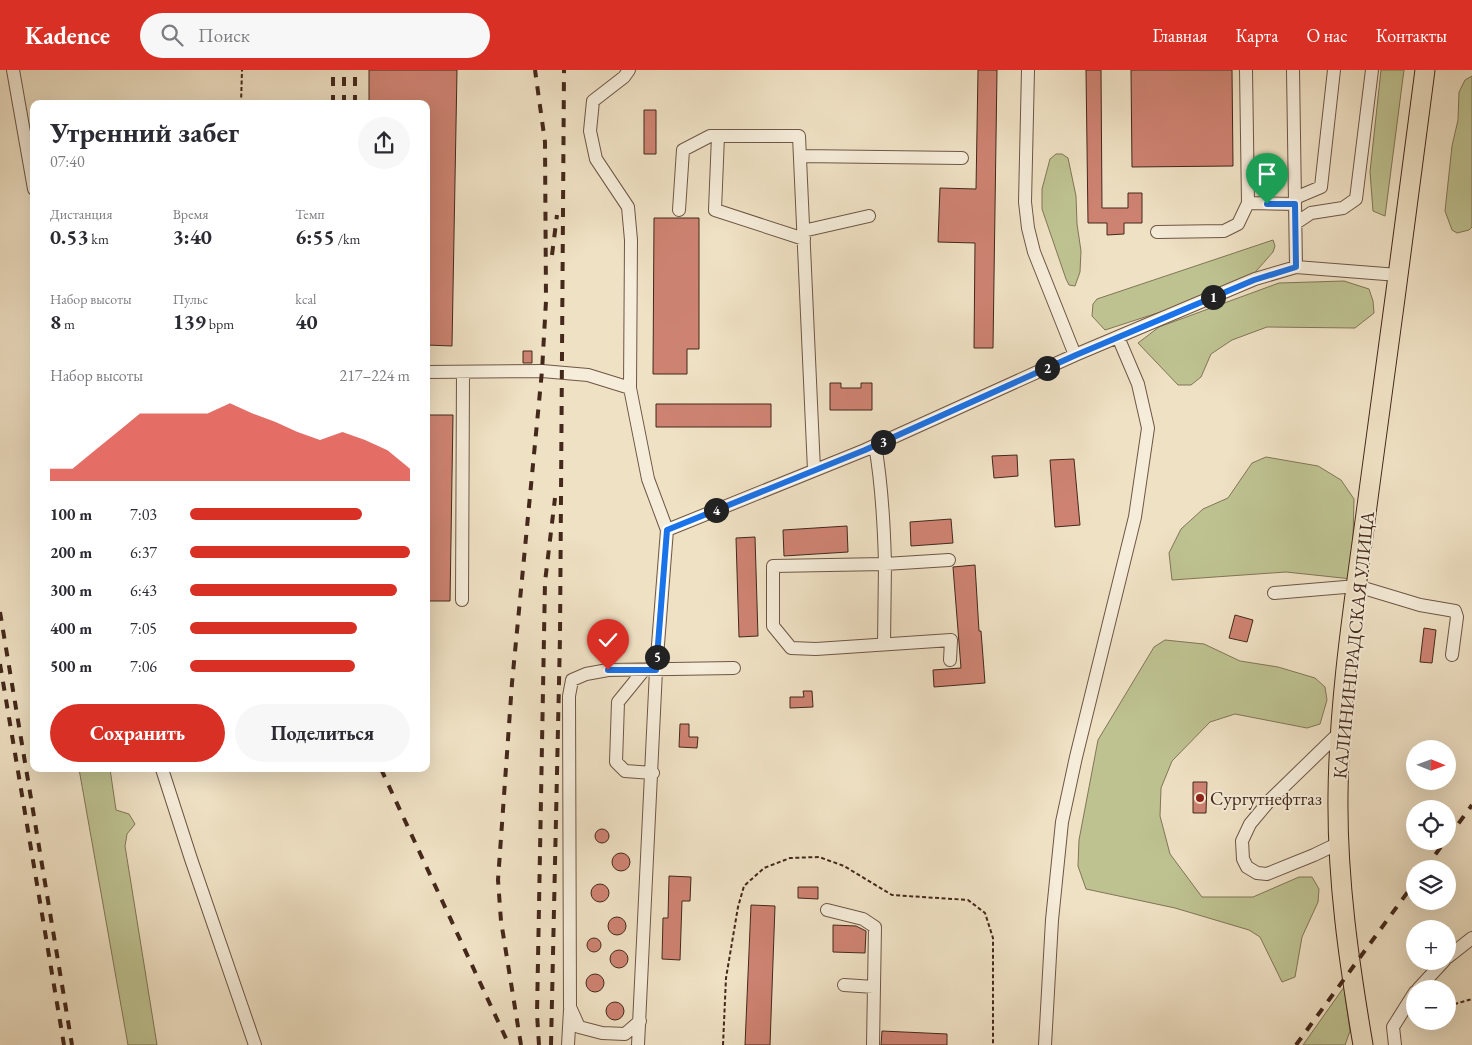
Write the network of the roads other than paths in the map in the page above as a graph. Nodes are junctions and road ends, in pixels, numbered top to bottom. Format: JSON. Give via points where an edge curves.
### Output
{"nodes":[{"id":1,"x":13,"y":70,"type":"edge"},
{"id":2,"x":629,"y":70,"type":"edge"},
{"id":3,"x":1028,"y":70,"type":"edge"},
{"id":4,"x":1246,"y":70,"type":"edge"},
{"id":5,"x":1293,"y":70,"type":"edge"},
{"id":6,"x":1334,"y":70,"type":"edge"},
{"id":7,"x":1372,"y":70,"type":"edge"},
{"id":8,"x":1425,"y":70,"type":"edge"},
{"id":9,"x":718,"y":136,"type":"junction"},
{"id":10,"x":800,"y":156,"type":"junction"},
{"id":11,"x":962,"y":158,"type":"dead end"},
{"id":12,"x":30,"y":166,"type":"edge"},
{"id":13,"x":1295,"y":201,"type":"junction"},
{"id":14,"x":1248,"y":204,"type":"junction"},
{"id":15,"x":679,"y":210,"type":"dead end"},
{"id":16,"x":869,"y":216,"type":"dead end"},
{"id":17,"x":1296,"y":223,"type":"junction"},
{"id":18,"x":1157,"y":232,"type":"dead end"},
{"id":19,"x":803,"y":235,"type":"junction"},
{"id":20,"x":1296,"y":267,"type":"junction"},
{"id":21,"x":1398,"y":275,"type":"junction"},
{"id":22,"x":1118,"y":337,"type":"junction"},
{"id":23,"x":1076,"y":355,"type":"junction"},
{"id":24,"x":430,"y":372,"type":"edge"},
{"id":25,"x":463,"y":372,"type":"junction"},
{"id":26,"x":630,"y":388,"type":"junction"},
{"id":27,"x":875,"y":445,"type":"junction"},
{"id":28,"x":814,"y":470,"type":"junction"},
{"id":29,"x":667,"y":530,"type":"junction"},
{"id":30,"x":949,"y":560,"type":"dead end"},
{"id":31,"x":886,"y":564,"type":"junction"},
{"id":32,"x":1357,"y":586,"type":"junction"},
{"id":33,"x":1274,"y":593,"type":"dead end"},
{"id":34,"x":462,"y":600,"type":"dead end"},
{"id":35,"x":884,"y":644,"type":"junction"},
{"id":36,"x":1452,"y":655,"type":"dead end"},
{"id":37,"x":950,"y":660,"type":"dead end"},
{"id":38,"x":734,"y":668,"type":"dead end"},
{"id":39,"x":650,"y":670,"type":"junction"},
{"id":40,"x":1340,"y":732,"type":"junction"},
{"id":41,"x":163,"y":772,"type":"edge"},
{"id":42,"x":653,"y":773,"type":"junction"},
{"id":43,"x":1339,"y":843,"type":"junction"},
{"id":44,"x":826,"y":910,"type":"dead end"},
{"id":45,"x":1472,"y":938,"type":"edge"},
{"id":46,"x":1456,"y":951,"type":"edge"},
{"id":47,"x":1436,"y":970,"type":"edge"},
{"id":48,"x":1426,"y":980,"type":"edge"},
{"id":49,"x":844,"y":985,"type":"dead end"},
{"id":50,"x":874,"y":987,"type":"junction"},
{"id":51,"x":570,"y":1007,"type":"junction"},
{"id":52,"x":1406,"y":1007,"type":"edge"},
{"id":53,"x":640,"y":1021,"type":"junction"},
{"id":54,"x":255,"y":1045,"type":"edge"},
{"id":55,"x":568,"y":1045,"type":"edge"},
{"id":56,"x":638,"y":1045,"type":"edge"},
{"id":57,"x":873,"y":1045,"type":"edge"},
{"id":58,"x":1045,"y":1045,"type":"edge"},
{"id":59,"x":1363,"y":1045,"type":"edge"},
{"id":60,"x":1395,"y":1045,"type":"edge"}],
"edges":[{"from":1,"to":12,"type":"street"},
{"from":2,"to":26,"type":"street","via":[[593,101],[590,131],[596,159],[628,207],[631,240]]},
{"from":3,"to":23,"type":"street","via":[[1025,202],[1028,228],[1034,252]]},
{"from":4,"to":14,"type":"street"},
{"from":5,"to":13,"type":"street"},
{"from":6,"to":13,"type":"street","via":[[1321,187]]},
{"from":7,"to":17,"type":"street","via":[[1356,199],[1343,208],[1311,213]]},
{"from":8,"to":21,"type":"highway","name":"КАЛИНИНГРАДСКАЯ УЛИЦА"},
{"from":9,"to":10,"type":"street","via":[[799,136]]},
{"from":9,"to":15,"type":"street","via":[[710,136],[683,150]]},
{"from":9,"to":19,"type":"street","via":[[715,210]]},
{"from":10,"to":11,"type":"street"},
{"from":10,"to":19,"type":"street"},
{"from":13,"to":14,"type":"street"},
{"from":13,"to":17,"type":"street"},
{"from":14,"to":18,"type":"street","via":[[1238,224],[1224,230]]},
{"from":16,"to":19,"type":"street"},
{"from":17,"to":20,"type":"street"},
{"from":19,"to":28,"type":"street"},
{"from":20,"to":21,"type":"street"},
{"from":20,"to":22,"type":"street","via":[[1254,280]]},
{"from":21,"to":32,"type":"highway","name":"КАЛИНИНГРАДСКАЯ УЛИЦА"},
{"from":22,"to":23,"type":"street"},
{"from":22,"to":58,"type":"street","via":[[1138,384],[1148,428],[1135,517],[1062,822],[1052,920]]},
{"from":23,"to":27,"type":"street"},
{"from":24,"to":25,"type":"street"},
{"from":25,"to":26,"type":"street","via":[[542,371],[588,376]]},
{"from":25,"to":34,"type":"street"},
{"from":26,"to":29,"type":"street","via":[[648,479]]},
{"from":27,"to":28,"type":"street"},
{"from":27,"to":31,"type":"street"},
{"from":28,"to":29,"type":"street"},
{"from":29,"to":39,"type":"street"},
{"from":30,"to":31,"type":"street"},
{"from":31,"to":35,"type":"street"},
{"from":31,"to":35,"type":"street","via":[[773,566],[773,626],[790,648]]},
{"from":32,"to":33,"type":"street"},
{"from":32,"to":36,"type":"street","via":[[1420,605],[1454,611],[1457,617]]},
{"from":32,"to":40,"type":"highway","name":"КАЛИНИНГРАДСКАЯ УЛИЦА"},
{"from":35,"to":37,"type":"street","via":[[951,640]]},
{"from":38,"to":39,"type":"street"},
{"from":39,"to":42,"type":"street"},
{"from":39,"to":42,"type":"street","via":[[618,702],[616,762],[625,771]]},
{"from":39,"to":51,"type":"street","via":[[608,670],[572,680],[569,696]]},
{"from":40,"to":43,"type":"highway","name":"КАЛИНИНГРАДСКАЯ УЛИЦА"},
{"from":40,"to":43,"type":"street","via":[[1250,824],[1242,841],[1243,859],[1247,867],[1267,874]]},
{"from":41,"to":54,"type":"street"},
{"from":42,"to":53,"type":"street"},
{"from":43,"to":59,"type":"highway","name":"КАЛИНИНГРАДСКАЯ УЛИЦА","via":[[1344,918]]},
{"from":44,"to":50,"type":"street","via":[[864,919],[875,927]]},
{"from":45,"to":46,"type":"street"},
{"from":47,"to":48,"type":"street"},
{"from":49,"to":50,"type":"street"},
{"from":50,"to":57,"type":"street"},
{"from":51,"to":53,"type":"street","via":[[579,1027],[602,1034],[625,1034]]},
{"from":51,"to":55,"type":"street"},
{"from":52,"to":60,"type":"street","via":[[1393,1028]]},
{"from":53,"to":56,"type":"street"}]}
